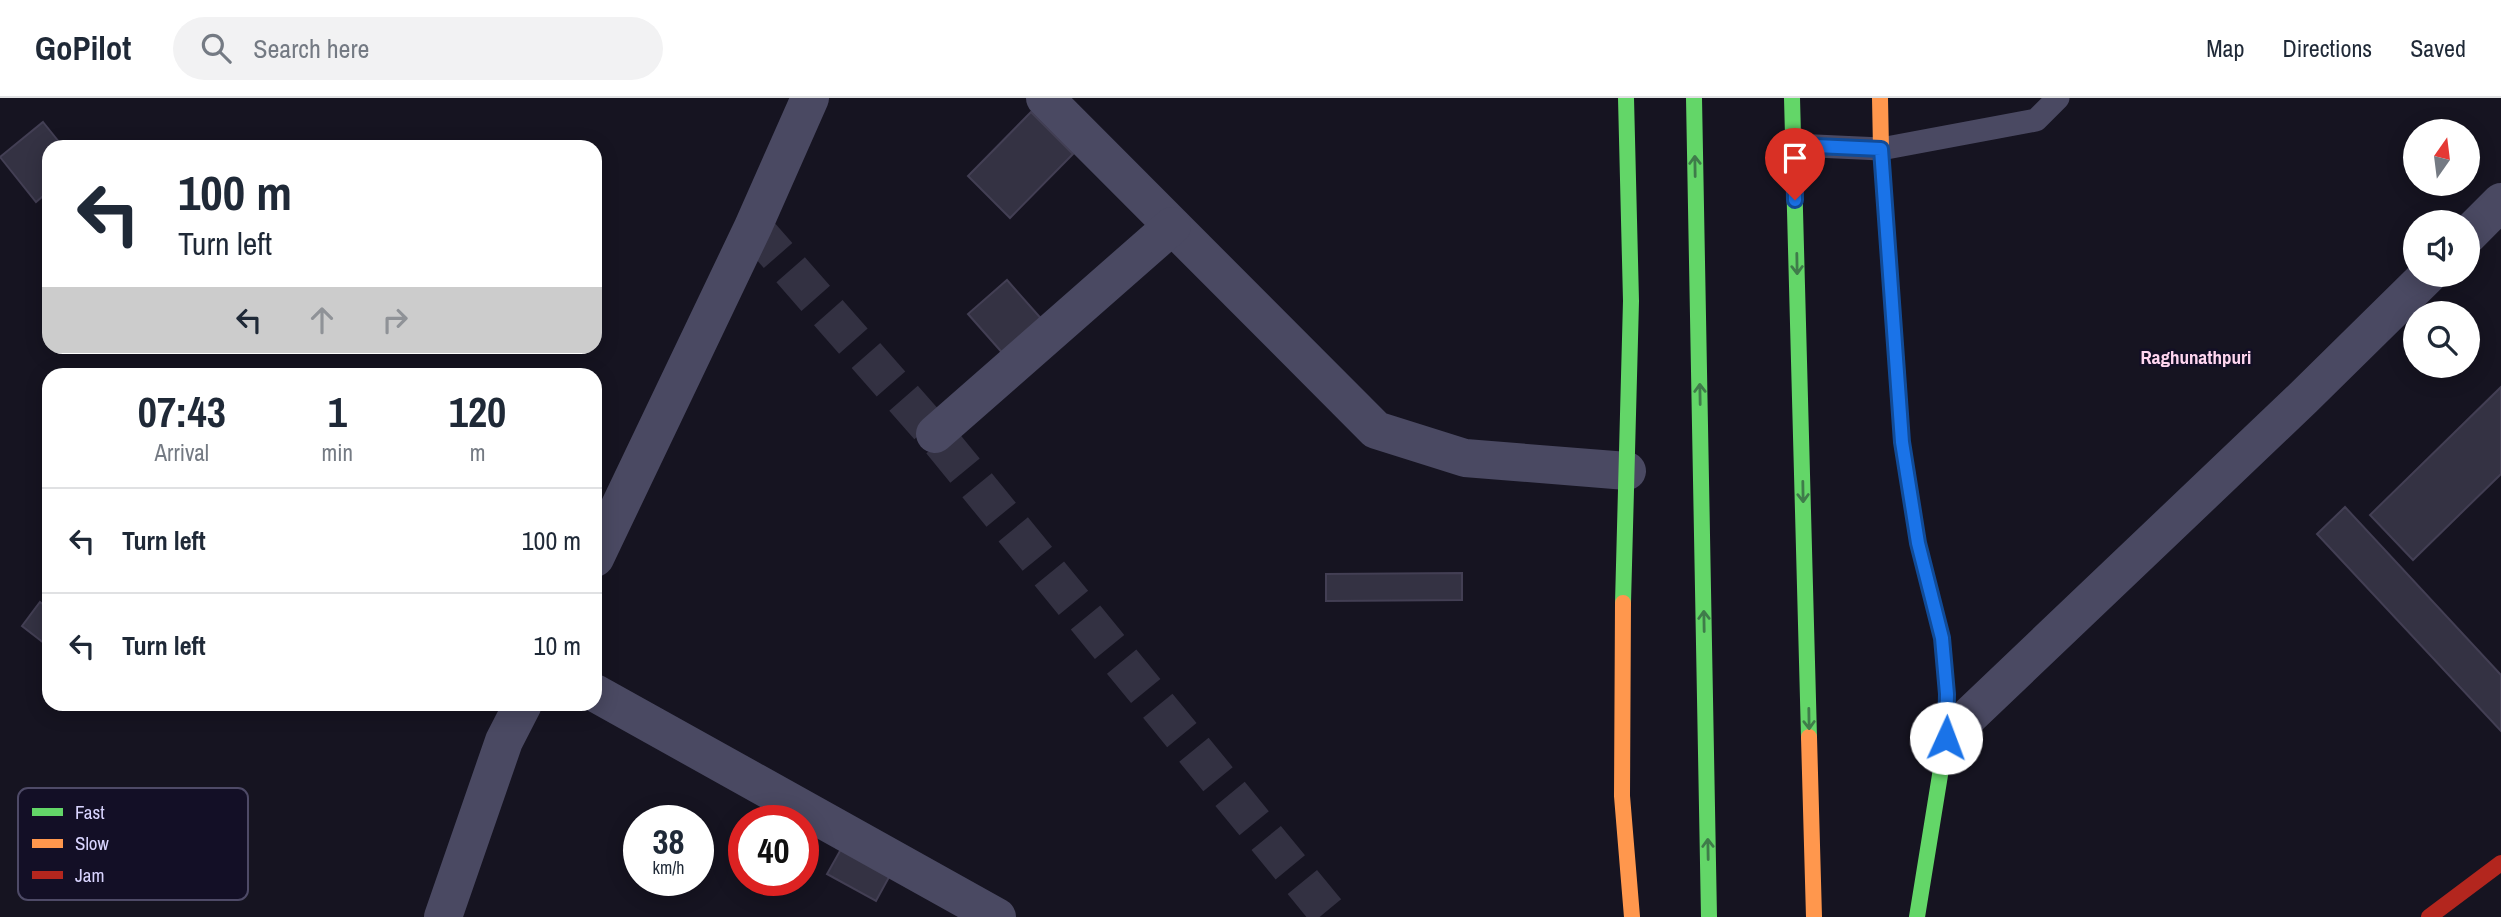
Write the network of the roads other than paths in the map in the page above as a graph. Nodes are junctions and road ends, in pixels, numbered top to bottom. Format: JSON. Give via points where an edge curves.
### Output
{"nodes":[{"id":1,"x":810,"y":98,"type":"edge"},
{"id":2,"x":1045,"y":98,"type":"edge"},
{"id":3,"x":1626,"y":98,"type":"edge"},
{"id":4,"x":1694,"y":98,"type":"edge"},
{"id":5,"x":1793,"y":98,"type":"edge"},
{"id":6,"x":1880,"y":98,"type":"edge"},
{"id":7,"x":2057,"y":98,"type":"edge"},
{"id":8,"x":1794,"y":145,"type":"junction"},
{"id":9,"x":1881,"y":149,"type":"junction"},
{"id":10,"x":2501,"y":202,"type":"edge"},
{"id":11,"x":2480,"y":223,"type":"edge"},
{"id":12,"x":1172,"y":226,"type":"junction"},
{"id":13,"x":2416,"y":287,"type":"edge"},
{"id":14,"x":935,"y":434,"type":"dead end"},
{"id":15,"x":1627,"y":471,"type":"junction"},
{"id":16,"x":602,"y":543,"type":"edge"},
{"id":17,"x":602,"y":697,"type":"edge"},
{"id":18,"x":519,"y":711,"type":"edge"},
{"id":19,"x":1946,"y":738,"type":"junction"},
{"id":20,"x":2501,"y":863,"type":"edge"},
{"id":21,"x":443,"y":917,"type":"edge"},
{"id":22,"x":997,"y":917,"type":"edge"},
{"id":23,"x":1632,"y":917,"type":"edge"},
{"id":24,"x":1709,"y":917,"type":"edge"},
{"id":25,"x":1814,"y":917,"type":"edge"},
{"id":26,"x":1917,"y":917,"type":"edge"},
{"id":27,"x":2429,"y":917,"type":"edge"}],
"edges":[{"from":1,"to":16,"type":"street"},
{"from":2,"to":12,"type":"street"},
{"from":3,"to":15,"type":"street","via":[[1631,301]]},
{"from":24,"to":4,"type":"street","one_way":true},
{"from":5,"to":8,"type":"street"},
{"from":6,"to":9,"type":"street"},
{"from":7,"to":9,"type":"lane","via":[[2036,120]]},
{"from":8,"to":9,"type":"lane"},
{"from":8,"to":25,"type":"street","one_way":true},
{"from":9,"to":19,"type":"street","via":[[1902,442],[1918,543],[1942,638]]},
{"from":10,"to":11,"type":"street"},
{"from":12,"to":14,"type":"street"},
{"from":12,"to":15,"type":"street","via":[[1376,430],[1465,458]]},
{"from":13,"to":19,"type":"street"},
{"from":15,"to":23,"type":"street","via":[[1622,796]]},
{"from":17,"to":22,"type":"street"},
{"from":18,"to":21,"type":"street","via":[[504,741]]},
{"from":19,"to":26,"type":"street"},
{"from":20,"to":27,"type":"street"}]}
